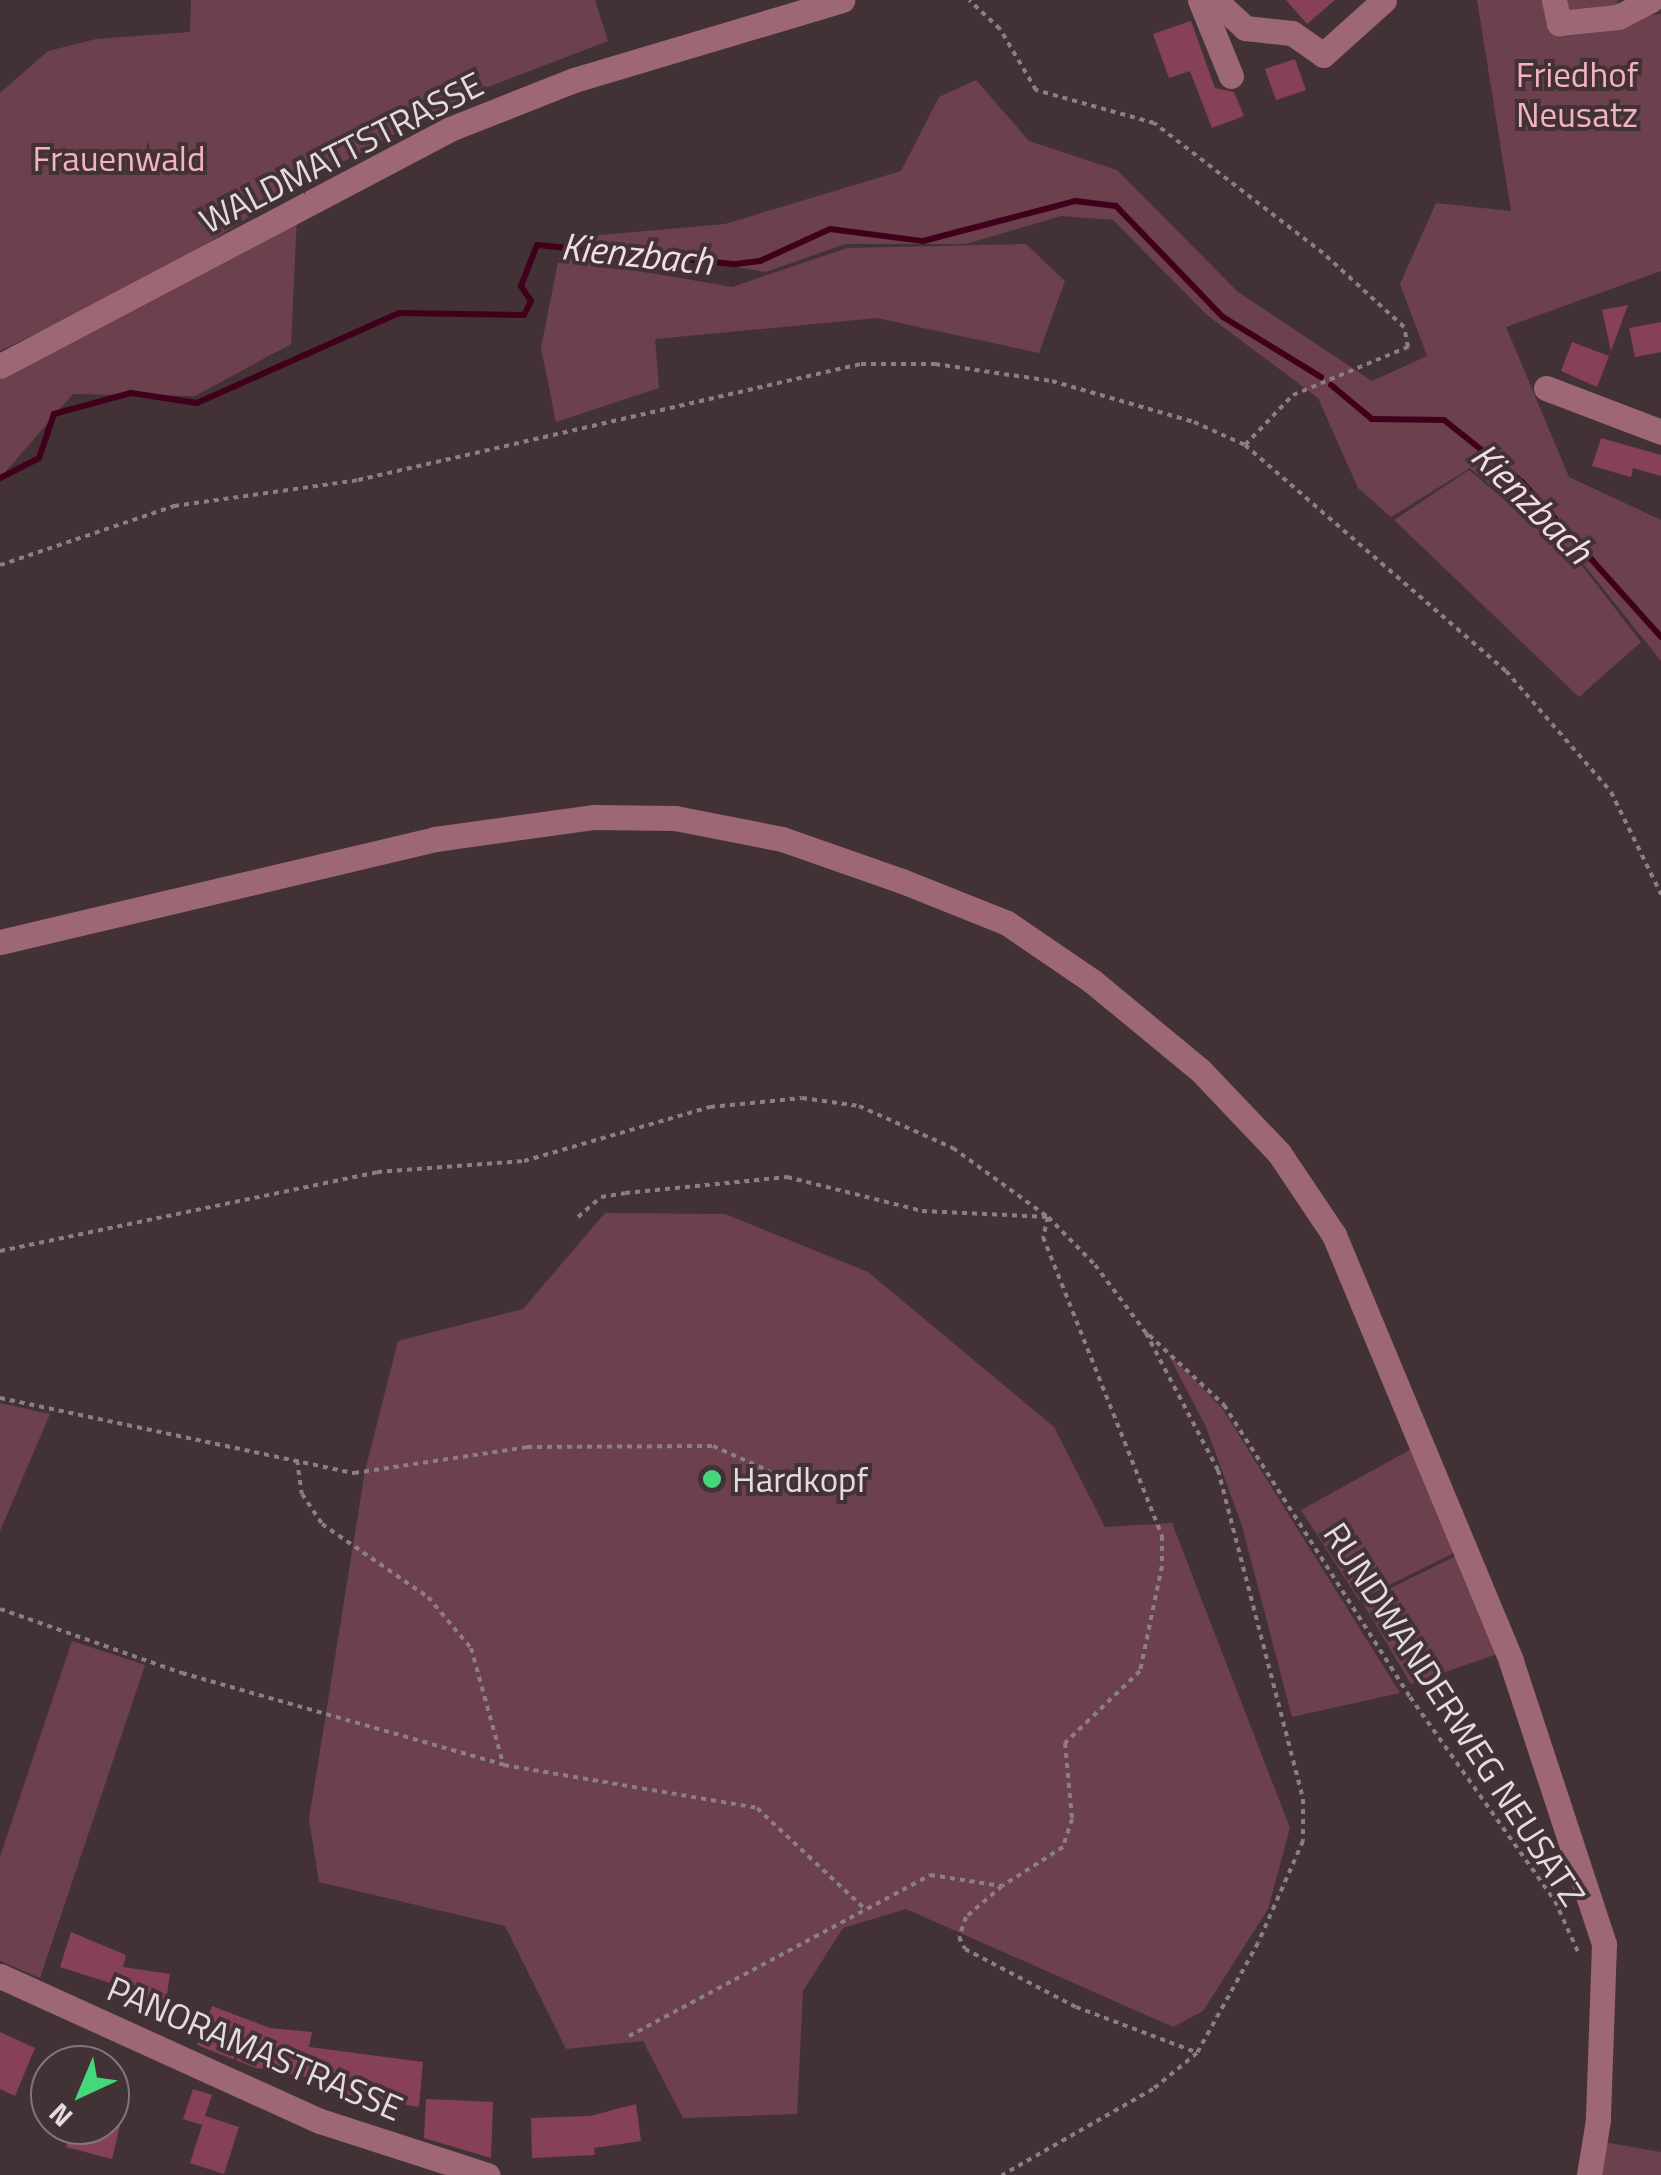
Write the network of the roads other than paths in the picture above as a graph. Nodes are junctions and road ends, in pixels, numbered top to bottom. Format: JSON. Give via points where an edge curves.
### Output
{"nodes":[{"id":1,"x":842,"y":0,"type":"edge"},
{"id":2,"x":1200,"y":0,"type":"edge"},
{"id":3,"x":1216,"y":0,"type":"edge"},
{"id":4,"x":1384,"y":0,"type":"edge"},
{"id":5,"x":1554,"y":0,"type":"edge"},
{"id":6,"x":1650,"y":0,"type":"edge"},
{"id":7,"x":1231,"y":76,"type":"dead end"},
{"id":8,"x":0,"y":366,"type":"edge"},
{"id":9,"x":1546,"y":388,"type":"dead end"},
{"id":10,"x":1661,"y":432,"type":"edge"},
{"id":11,"x":0,"y":942,"type":"edge"},
{"id":12,"x":0,"y":1976,"type":"edge"},
{"id":13,"x":486,"y":2175,"type":"edge"},
{"id":14,"x":1589,"y":2175,"type":"edge"}],
"edges":[{"from":1,"to":8,"type":"street","name":"WALDMATTSTRASSE","via":[[574,80],[450,128]]},
{"from":2,"to":7,"type":"street"},
{"from":3,"to":4,"type":"street","via":[[1245,28],[1292,32],[1317,60]]},
{"from":5,"to":6,"type":"street","via":[[1559,23],[1618,16]]},
{"from":9,"to":10,"type":"street"},
{"from":11,"to":14,"type":"street","via":[[435,838],[594,817],[675,818],[782,839],[902,882],[1008,924],[1092,981],[1278,1152],[1334,1235],[1467,1554],[1560,1796],[1604,1944],[1598,2120]]},
{"from":12,"to":13,"type":"street","name":"PANORAMASTRASSE","via":[[320,2121]]}]}
